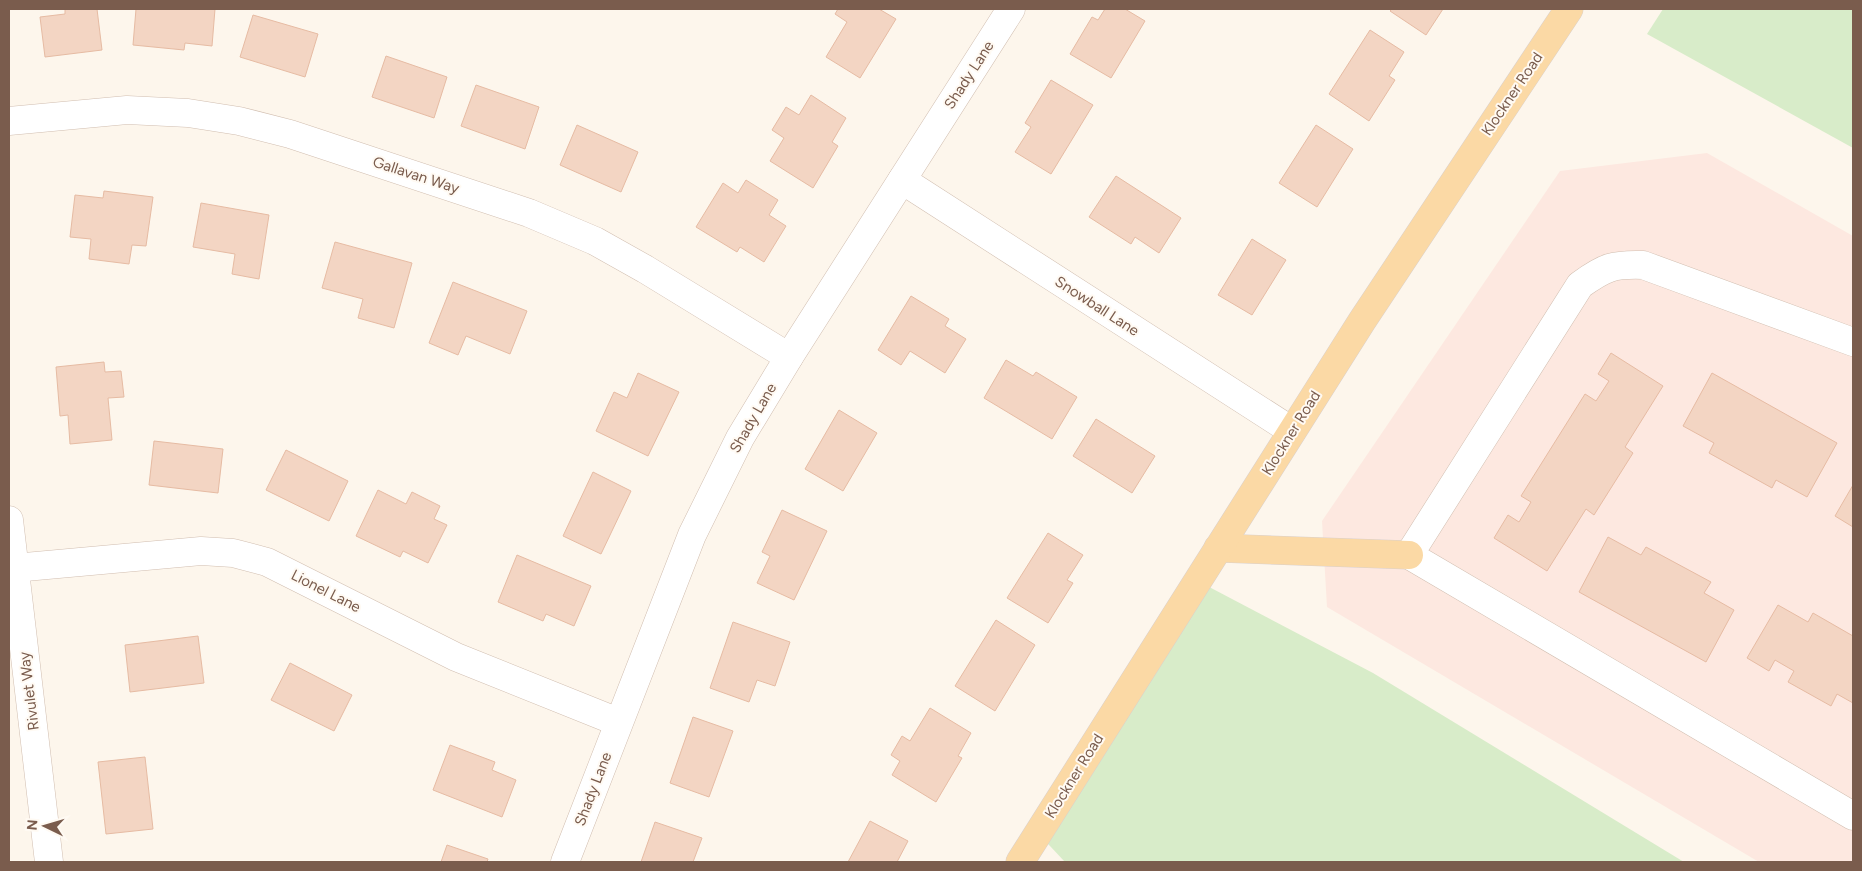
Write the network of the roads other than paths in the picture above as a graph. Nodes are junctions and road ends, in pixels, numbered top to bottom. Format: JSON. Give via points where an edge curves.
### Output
{"nodes":[{"id":1,"x":1011,"y":9,"type":"edge"},
{"id":2,"x":1569,"y":9,"type":"edge"},
{"id":3,"x":9,"y":121,"type":"edge"},
{"id":4,"x":902,"y":180,"type":"junction"},
{"id":5,"x":1853,"y":342,"type":"edge"},
{"id":6,"x":788,"y":357,"type":"junction"},
{"id":7,"x":1292,"y":431,"type":"junction"},
{"id":8,"x":9,"y":520,"type":"edge"},
{"id":9,"x":1218,"y":548,"type":"junction"},
{"id":10,"x":1409,"y":555,"type":"junction"},
{"id":11,"x":14,"y":568,"type":"junction"},
{"id":12,"x":618,"y":722,"type":"junction"},
{"id":13,"x":1853,"y":816,"type":"edge"},
{"id":14,"x":49,"y":862,"type":"edge"},
{"id":15,"x":565,"y":862,"type":"edge"},
{"id":16,"x":1020,"y":862,"type":"edge"}],
"edges":[{"from":1,"to":4,"type":"street","name":"Shady Lane"},
{"from":2,"to":7,"type":"main road","name":"Klockner Road"},
{"from":3,"to":6,"type":"street","name":"Gallavan Way","via":[[127,110],[188,113],[290,134],[530,213],[595,241]]},
{"from":4,"to":6,"type":"street","name":"Shady Lane"},
{"from":4,"to":7,"type":"street","name":"Snowball Lane"},
{"from":5,"to":10,"type":"street","via":[[1643,265],[1621,264],[1600,270],[1580,285]]},
{"from":6,"to":12,"type":"street","name":"Shady Lane","via":[[740,438],[692,535]]},
{"from":7,"to":9,"type":"main road","name":"Klockner Road"},
{"from":8,"to":11,"type":"street","name":"Rivulet Way"},
{"from":9,"to":10,"type":"main road"},
{"from":9,"to":16,"type":"main road","name":"Klockner Road"},
{"from":10,"to":13,"type":"street"},
{"from":11,"to":12,"type":"street","name":"Lionel Lane","via":[[201,551],[250,557],[268,562],[456,656]]},
{"from":11,"to":14,"type":"street","name":"Rivulet Way"},
{"from":12,"to":15,"type":"street","name":"Shady Lane"}]}
